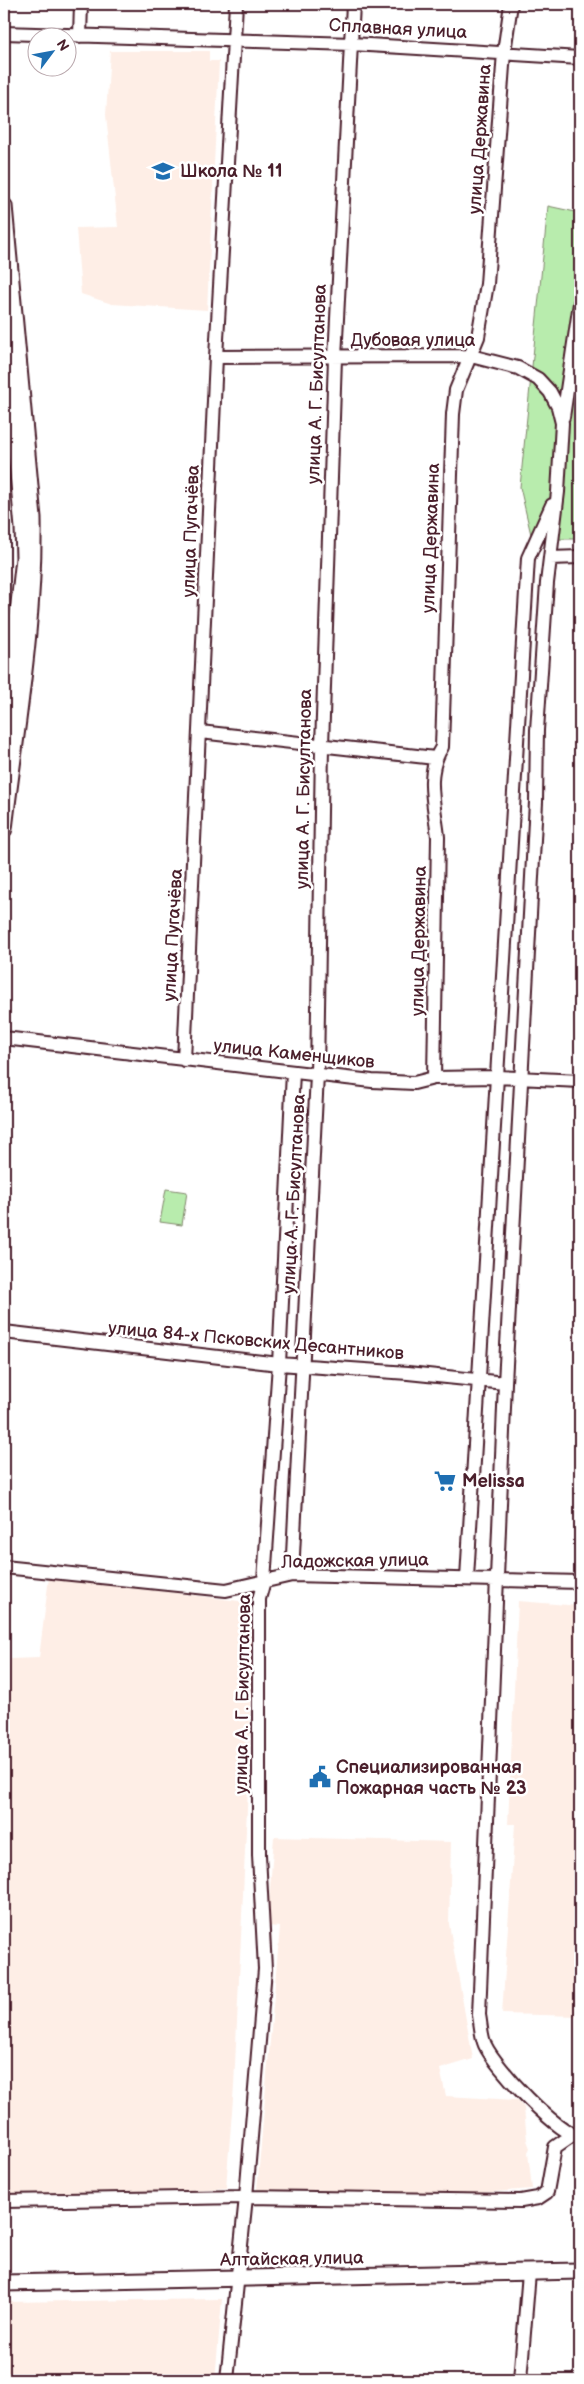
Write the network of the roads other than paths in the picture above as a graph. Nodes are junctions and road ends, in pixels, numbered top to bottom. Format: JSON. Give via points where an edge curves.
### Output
{"nodes":[{"id":1,"x":81,"y":4,"type":"edge"},
{"id":2,"x":236,"y":4,"type":"edge"},
{"id":3,"x":353,"y":4,"type":"edge"},
{"id":4,"x":511,"y":4,"type":"edge"},
{"id":5,"x":4,"y":34,"type":"edge"},
{"id":6,"x":80,"y":36,"type":"junction"},
{"id":7,"x":233,"y":39,"type":"junction"},
{"id":8,"x":352,"y":44,"type":"junction"},
{"id":9,"x":504,"y":52,"type":"junction"},
{"id":10,"x":580,"y":58,"type":"edge"},
{"id":11,"x":4,"y":206,"type":"edge"},
{"id":12,"x":580,"y":303,"type":"edge"},
{"id":13,"x":4,"y":321,"type":"edge"},
{"id":14,"x":5,"y":340,"type":"edge"},
{"id":15,"x":216,"y":356,"type":"junction"},
{"id":16,"x":471,"y":356,"type":"junction"},
{"id":17,"x":335,"y":358,"type":"junction"},
{"id":18,"x":562,"y":423,"type":"junction"},
{"id":19,"x":558,"y":492,"type":"junction"},
{"id":20,"x":580,"y":557,"type":"edge"},
{"id":21,"x":550,"y":558,"type":"junction"},
{"id":22,"x":200,"y":732,"type":"junction"},
{"id":23,"x":4,"y":739,"type":"edge"},
{"id":24,"x":322,"y":746,"type":"junction"},
{"id":25,"x":435,"y":758,"type":"junction"},
{"id":26,"x":4,"y":829,"type":"edge"},
{"id":27,"x":4,"y":1038,"type":"edge"},
{"id":28,"x":184,"y":1060,"type":"junction"},
{"id":29,"x":293,"y":1072,"type":"junction"},
{"id":30,"x":317,"y":1075,"type":"junction"},
{"id":31,"x":498,"y":1077,"type":"junction"},
{"id":32,"x":434,"y":1078,"type":"junction"},
{"id":33,"x":522,"y":1078,"type":"junction"},
{"id":34,"x":580,"y":1080,"type":"edge"},
{"id":35,"x":4,"y":1332,"type":"edge"},
{"id":36,"x":279,"y":1364,"type":"junction"},
{"id":37,"x":304,"y":1366,"type":"junction"},
{"id":38,"x":480,"y":1381,"type":"junction"},
{"id":39,"x":505,"y":1383,"type":"junction"},
{"id":40,"x":4,"y":1567,"type":"edge"},
{"id":41,"x":292,"y":1575,"type":"junction"},
{"id":42,"x":467,"y":1578,"type":"junction"},
{"id":43,"x":498,"y":1579,"type":"junction"},
{"id":44,"x":264,"y":1581,"type":"junction"},
{"id":45,"x":580,"y":1582,"type":"edge"},
{"id":46,"x":576,"y":2136,"type":"edge"},
{"id":47,"x":246,"y":2197,"type":"junction"},
{"id":48,"x":4,"y":2201,"type":"edge"},
{"id":49,"x":580,"y":2272,"type":"edge"},
{"id":50,"x":529,"y":2273,"type":"junction"},
{"id":51,"x":237,"y":2280,"type":"junction"},
{"id":52,"x":4,"y":2282,"type":"edge"},
{"id":53,"x":227,"y":2380,"type":"edge"},
{"id":54,"x":520,"y":2380,"type":"edge"}],
"edges":[{"from":1,"to":6,"type":"street"},
{"from":2,"to":7,"type":"street","name":"улица Пугачёва"},
{"from":3,"to":8,"type":"street","name":"улица А. Г. Бисултанова"},
{"from":4,"to":9,"type":"street","name":"улица Державина"},
{"from":5,"to":6,"type":"street","name":"Сплавная улица"},
{"from":6,"to":7,"type":"street","name":"Сплавная улица"},
{"from":7,"to":8,"type":"street","name":"Сплавная улица"},
{"from":7,"to":15,"type":"street","name":"улица Пугачёва"},
{"from":8,"to":9,"type":"street","name":"Сплавная улица"},
{"from":8,"to":17,"type":"street","name":"улица А. Г. Бисултанова"},
{"from":9,"to":10,"type":"street","name":"Сплавная улица"},
{"from":9,"to":16,"type":"street","name":"улица Державина","via":[[487,284],[478,337]]},
{"from":11,"to":26,"type":"main road","via":[[34,546]]},
{"from":12,"to":18,"type":"street"},
{"from":13,"to":14,"type":"main road"},
{"from":14,"to":23,"type":"main road","via":[[24,558]]},
{"from":15,"to":17,"type":"street","name":"Дубовая улица"},
{"from":15,"to":22,"type":"street","name":"улица Пугачёва"},
{"from":16,"to":17,"type":"street","name":"Дубовая улица"},
{"from":16,"to":18,"type":"street","name":"Дубовая улица","via":[[518,368],[538,379],[550,392]]},
{"from":16,"to":25,"type":"street","name":"улица Державина","via":[[456,390],[453,414],[442,747]]},
{"from":17,"to":24,"type":"street","name":"улица А. Г. Бисултанова"},
{"from":18,"to":19,"type":"street"},
{"from":19,"to":21,"type":"street"},
{"from":19,"to":31,"type":"street","via":[[528,558]]},
{"from":20,"to":21,"type":"street"},
{"from":21,"to":33,"type":"street","via":[[537,730]]},
{"from":22,"to":24,"type":"street"},
{"from":22,"to":28,"type":"street","name":"улица Пугачёва"},
{"from":24,"to":25,"type":"street"},
{"from":24,"to":30,"type":"street","name":"улица А. Г. Бисултанова"},
{"from":25,"to":32,"type":"street","name":"улица Державина","via":[[432,787],[438,837]]},
{"from":27,"to":28,"type":"street","name":"улица Каменщиков"},
{"from":28,"to":29,"type":"street","name":"улица Каменщиков"},
{"from":29,"to":30,"type":"street","name":"улица Каменщиков"},
{"from":29,"to":36,"type":"street","name":"улица А. Г. Бисултанова"},
{"from":30,"to":32,"type":"street","name":"улица Каменщиков","via":[[414,1083]]},
{"from":30,"to":37,"type":"street","name":"улица А. Г. Бисултанова"},
{"from":31,"to":32,"type":"street","name":"улица Каменщиков"},
{"from":31,"to":33,"type":"street","name":"улица Каменщиков"},
{"from":31,"to":38,"type":"street"},
{"from":33,"to":34,"type":"street","name":"улица Каменщиков"},
{"from":33,"to":39,"type":"street"},
{"from":35,"to":36,"type":"street","name":"улица 84-х Псковских Десантников"},
{"from":36,"to":37,"type":"street","name":"улица 84-х Псковских Десантников"},
{"from":36,"to":44,"type":"street","name":"улица А. Г. Бисултанова"},
{"from":37,"to":38,"type":"street","name":"улица 84-х Псковских Десантников"},
{"from":37,"to":41,"type":"street","name":"улица А. Г. Бисултанова"},
{"from":38,"to":39,"type":"street","name":"улица 84-х Псковских Десантников"},
{"from":38,"to":42,"type":"street"},
{"from":39,"to":43,"type":"street"},
{"from":40,"to":44,"type":"street","name":"Ладожская улица","via":[[226,1590]]},
{"from":41,"to":42,"type":"street","name":"Ладожская улица"},
{"from":41,"to":44,"type":"street","name":"Ладожская улица"},
{"from":42,"to":43,"type":"street","name":"Ладожская улица"},
{"from":43,"to":45,"type":"street","name":"Ладожская улица"},
{"from":43,"to":46,"type":"street","via":[[479,2015],[485,2044],[501,2069],[559,2128]]},
{"from":44,"to":47,"type":"street","name":"улица А. Г. Бисултанова","via":[[259,1599],[259,1855],[264,1969]]},
{"from":46,"to":47,"type":"street","via":[[555,2147],[549,2187],[538,2198],[486,2201]]},
{"from":47,"to":48,"type":"street"},
{"from":47,"to":51,"type":"street","name":"улица А. Г. Бисултанова"},
{"from":49,"to":50,"type":"main road","name":"Алтайская улица"},
{"from":50,"to":51,"type":"main road","name":"Алтайская улица"},
{"from":50,"to":54,"type":"street"},
{"from":51,"to":52,"type":"main road","name":"Алтайская улица"},
{"from":51,"to":53,"type":"street","name":"улица А. Г. Бисултанова"}]}
